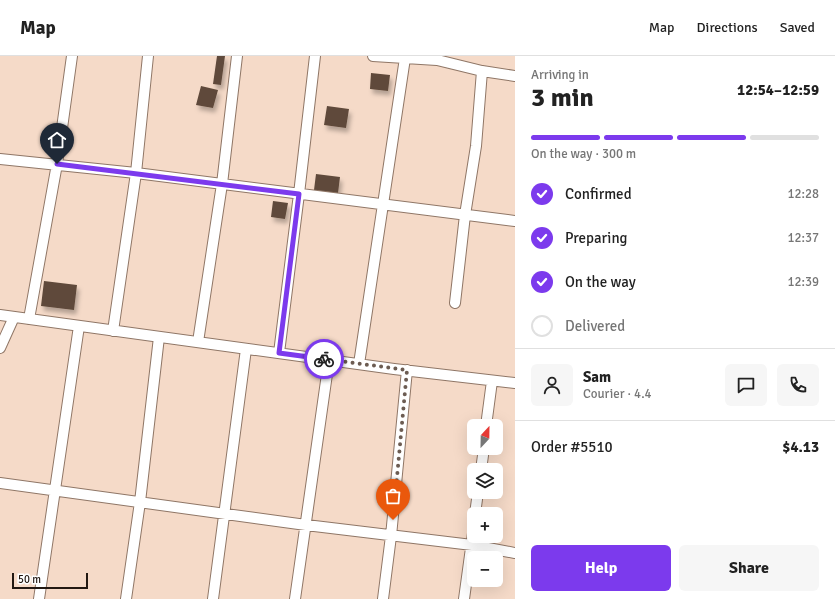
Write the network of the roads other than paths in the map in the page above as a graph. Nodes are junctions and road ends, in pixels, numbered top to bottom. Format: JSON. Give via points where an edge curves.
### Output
{"nodes":[{"id":1,"x":72,"y":56,"type":"edge"},
{"id":2,"x":148,"y":56,"type":"edge"},
{"id":3,"x":237,"y":56,"type":"edge"},
{"id":4,"x":315,"y":56,"type":"edge"},
{"id":5,"x":372,"y":56,"type":"edge"},
{"id":6,"x":405,"y":58,"type":"junction"},
{"id":7,"x":437,"y":58,"type":"edge"},
{"id":8,"x":482,"y":71,"type":"junction"},
{"id":9,"x":515,"y":76,"type":"edge"},
{"id":10,"x":0,"y":158,"type":"edge"},
{"id":11,"x":57,"y":164,"type":"junction"},
{"id":12,"x":136,"y":173,"type":"junction"},
{"id":13,"x":222,"y":184,"type":"junction"},
{"id":14,"x":299,"y":194,"type":"junction"},
{"id":15,"x":383,"y":204,"type":"junction"},
{"id":16,"x":465,"y":215,"type":"junction"},
{"id":17,"x":515,"y":221,"type":"edge"},
{"id":18,"x":455,"y":303,"type":"dead end"},
{"id":19,"x":0,"y":315,"type":"edge"},
{"id":20,"x":14,"y":317,"type":"junction"},
{"id":21,"x":29,"y":319,"type":"junction"},
{"id":22,"x":79,"y":326,"type":"junction"},
{"id":23,"x":113,"y":331,"type":"junction"},
{"id":24,"x":159,"y":337,"type":"junction"},
{"id":25,"x":198,"y":342,"type":"junction"},
{"id":26,"x":0,"y":348,"type":"edge"},
{"id":27,"x":246,"y":349,"type":"junction"},
{"id":28,"x":279,"y":353,"type":"junction"},
{"id":29,"x":329,"y":360,"type":"junction"},
{"id":30,"x":360,"y":364,"type":"junction"},
{"id":31,"x":407,"y":370,"type":"junction"},
{"id":32,"x":492,"y":381,"type":"junction"},
{"id":33,"x":515,"y":383,"type":"edge"},
{"id":34,"x":487,"y":419,"type":"edge"},
{"id":35,"x":0,"y":483,"type":"edge"},
{"id":36,"x":55,"y":491,"type":"junction"},
{"id":37,"x":140,"y":502,"type":"junction"},
{"id":38,"x":224,"y":514,"type":"junction"},
{"id":39,"x":306,"y":525,"type":"junction"},
{"id":40,"x":391,"y":536,"type":"junction"},
{"id":41,"x":472,"y":545,"type":"junction"},
{"id":42,"x":515,"y":553,"type":"edge"},
{"id":43,"x":39,"y":599,"type":"edge"},
{"id":44,"x":126,"y":599,"type":"edge"},
{"id":45,"x":213,"y":599,"type":"edge"},
{"id":46,"x":295,"y":599,"type":"edge"},
{"id":47,"x":383,"y":599,"type":"edge"},
{"id":48,"x":464,"y":599,"type":"edge"}],
"edges":[{"from":1,"to":11,"type":"street"},
{"from":2,"to":12,"type":"street"},
{"from":3,"to":13,"type":"street"},
{"from":4,"to":14,"type":"street"},
{"from":5,"to":6,"type":"street"},
{"from":6,"to":7,"type":"street"},
{"from":6,"to":15,"type":"street"},
{"from":7,"to":8,"type":"street"},
{"from":8,"to":9,"type":"street"},
{"from":8,"to":16,"type":"street","via":[[476,146]]},
{"from":10,"to":11,"type":"street"},
{"from":11,"to":12,"type":"street"},
{"from":11,"to":21,"type":"street"},
{"from":12,"to":13,"type":"street"},
{"from":12,"to":23,"type":"street"},
{"from":13,"to":14,"type":"street"},
{"from":13,"to":25,"type":"street"},
{"from":14,"to":15,"type":"street"},
{"from":14,"to":28,"type":"street"},
{"from":15,"to":16,"type":"street"},
{"from":15,"to":30,"type":"street"},
{"from":16,"to":17,"type":"street"},
{"from":16,"to":18,"type":"street"},
{"from":19,"to":20,"type":"street"},
{"from":20,"to":21,"type":"street"},
{"from":20,"to":26,"type":"street"},
{"from":21,"to":22,"type":"street"},
{"from":22,"to":23,"type":"street"},
{"from":22,"to":36,"type":"street"},
{"from":23,"to":24,"type":"street"},
{"from":24,"to":25,"type":"street"},
{"from":24,"to":37,"type":"street"},
{"from":25,"to":27,"type":"street"},
{"from":27,"to":28,"type":"street"},
{"from":27,"to":38,"type":"street"},
{"from":28,"to":29,"type":"street"},
{"from":29,"to":30,"type":"street"},
{"from":29,"to":39,"type":"street"},
{"from":30,"to":31,"type":"street"},
{"from":31,"to":32,"type":"street"},
{"from":31,"to":40,"type":"street"},
{"from":32,"to":33,"type":"street"},
{"from":32,"to":34,"type":"street"},
{"from":35,"to":36,"type":"street"},
{"from":36,"to":37,"type":"street"},
{"from":36,"to":43,"type":"street"},
{"from":37,"to":38,"type":"street"},
{"from":37,"to":44,"type":"street"},
{"from":38,"to":39,"type":"street"},
{"from":38,"to":45,"type":"street"},
{"from":39,"to":40,"type":"street"},
{"from":39,"to":46,"type":"street"},
{"from":40,"to":41,"type":"street"},
{"from":40,"to":47,"type":"street"},
{"from":41,"to":42,"type":"street"},
{"from":41,"to":48,"type":"street"}]}
